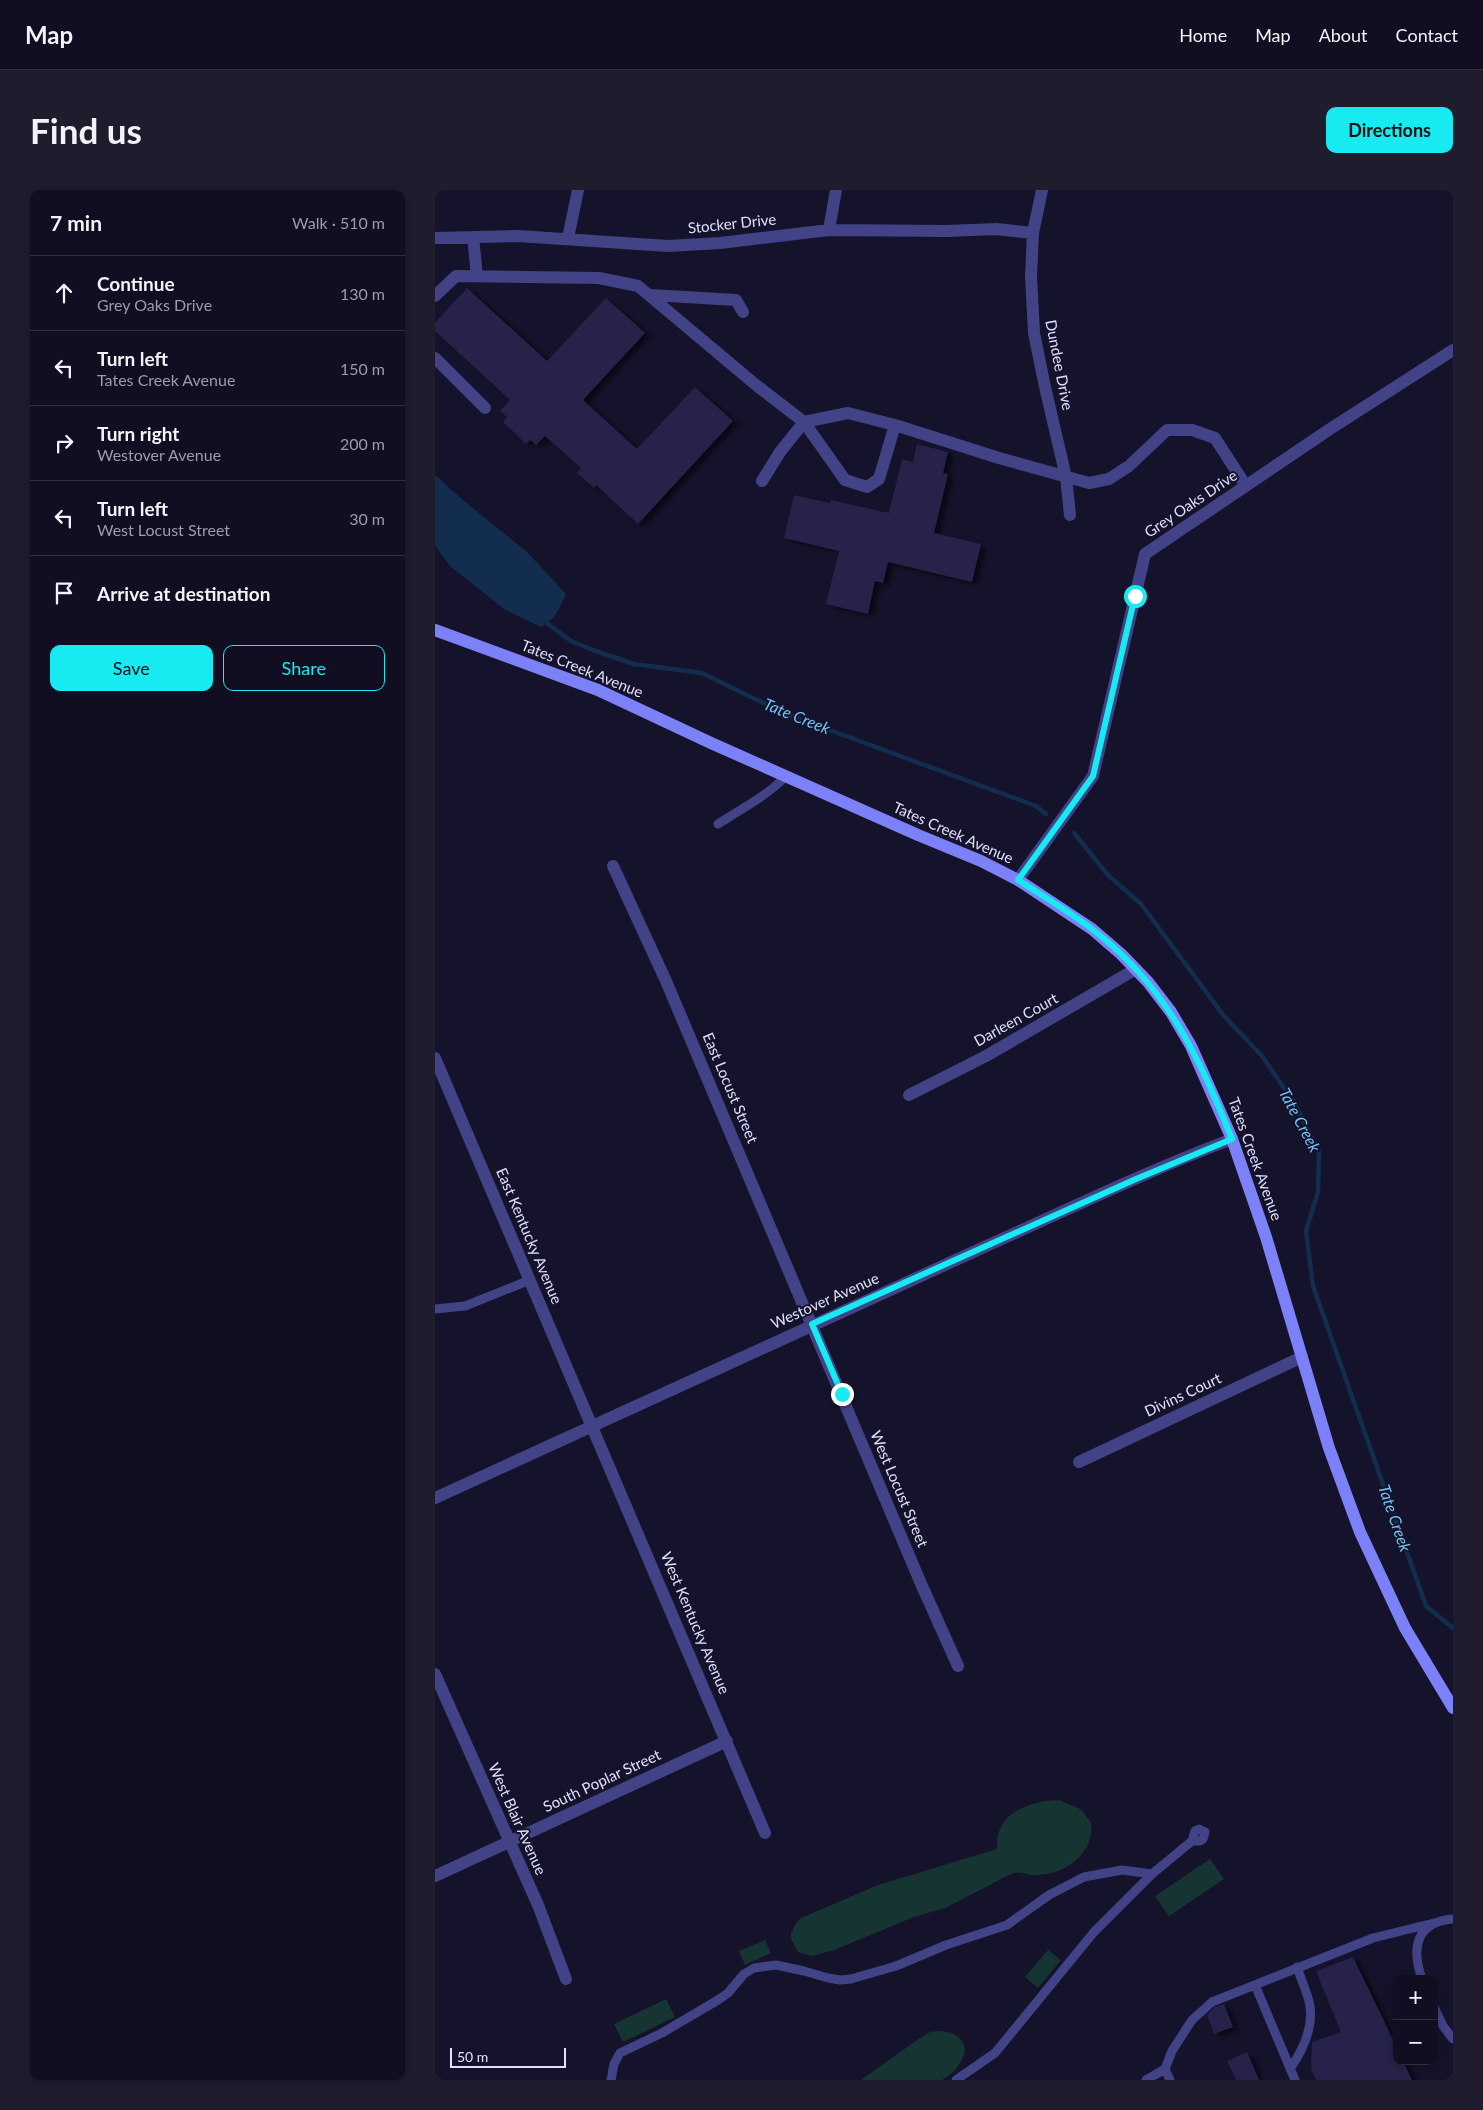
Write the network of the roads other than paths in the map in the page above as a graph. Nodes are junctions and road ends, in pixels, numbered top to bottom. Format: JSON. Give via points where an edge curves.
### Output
{"nodes":[{"id":1,"x":578,"y":190,"type":"edge"},
{"id":2,"x":836,"y":190,"type":"edge"},
{"id":3,"x":1042,"y":190,"type":"edge"},
{"id":4,"x":829,"y":230,"type":"junction"},
{"id":5,"x":1033,"y":233,"type":"junction"},
{"id":6,"x":473,"y":237,"type":"junction"},
{"id":7,"x":435,"y":238,"type":"edge"},
{"id":8,"x":568,"y":238,"type":"junction"},
{"id":9,"x":477,"y":276,"type":"junction"},
{"id":10,"x":651,"y":295,"type":"junction"},
{"id":11,"x":435,"y":296,"type":"edge"},
{"id":12,"x":743,"y":312,"type":"dead end"},
{"id":13,"x":1453,"y":350,"type":"edge"},
{"id":14,"x":435,"y":358,"type":"edge"},
{"id":15,"x":485,"y":408,"type":"dead end"},
{"id":16,"x":804,"y":422,"type":"junction"},
{"id":17,"x":895,"y":425,"type":"junction"},
{"id":18,"x":1066,"y":477,"type":"junction"},
{"id":19,"x":762,"y":481,"type":"dead end"},
{"id":20,"x":1246,"y":486,"type":"junction"},
{"id":21,"x":1070,"y":515,"type":"dead end"},
{"id":22,"x":435,"y":630,"type":"edge"},
{"id":23,"x":786,"y":776,"type":"junction"},
{"id":24,"x":718,"y":824,"type":"dead end"},
{"id":25,"x":613,"y":866,"type":"dead end"},
{"id":26,"x":1018,"y":880,"type":"junction"},
{"id":27,"x":1136,"y":970,"type":"junction"},
{"id":28,"x":435,"y":1058,"type":"edge"},
{"id":29,"x":909,"y":1095,"type":"dead end"},
{"id":30,"x":1232,"y":1139,"type":"junction"},
{"id":31,"x":530,"y":1280,"type":"junction"},
{"id":32,"x":435,"y":1309,"type":"edge"},
{"id":33,"x":812,"y":1324,"type":"junction"},
{"id":34,"x":1302,"y":1357,"type":"junction"},
{"id":35,"x":592,"y":1428,"type":"junction"},
{"id":36,"x":1079,"y":1462,"type":"dead end"},
{"id":37,"x":435,"y":1498,"type":"edge"},
{"id":38,"x":958,"y":1666,"type":"dead end"},
{"id":39,"x":435,"y":1674,"type":"edge"},
{"id":40,"x":1453,"y":1708,"type":"edge"},
{"id":41,"x":727,"y":1741,"type":"junction"},
{"id":42,"x":765,"y":1833,"type":"dead end"},
{"id":43,"x":1192,"y":1840,"type":"dead end"},
{"id":44,"x":510,"y":1842,"type":"junction"},
{"id":45,"x":1152,"y":1874,"type":"junction"},
{"id":46,"x":435,"y":1876,"type":"edge"},
{"id":47,"x":1453,"y":1919,"type":"edge"},
{"id":48,"x":1434,"y":1923,"type":"junction"},
{"id":49,"x":1297,"y":1967,"type":"junction"},
{"id":50,"x":1421,"y":1975,"type":"edge"},
{"id":51,"x":566,"y":1979,"type":"dead end"},
{"id":52,"x":1255,"y":1985,"type":"junction"},
{"id":53,"x":1438,"y":2015,"type":"edge"},
{"id":54,"x":1453,"y":2039,"type":"edge"},
{"id":55,"x":1165,"y":2069,"type":"junction"},
{"id":56,"x":1290,"y":2069,"type":"junction"},
{"id":57,"x":611,"y":2080,"type":"edge"},
{"id":58,"x":955,"y":2080,"type":"edge"},
{"id":59,"x":1146,"y":2080,"type":"edge"},
{"id":60,"x":1170,"y":2080,"type":"edge"},
{"id":61,"x":1295,"y":2080,"type":"edge"}],
"edges":[{"from":1,"to":8,"type":"street"},
{"from":2,"to":4,"type":"street"},
{"from":3,"to":5,"type":"street","name":"Dundee Drive"},
{"from":4,"to":5,"type":"street","name":"Stocker Drive","via":[[996,229]]},
{"from":4,"to":8,"type":"street","name":"Stocker Drive","via":[[685,246]]},
{"from":5,"to":18,"type":"street","name":"Dundee Drive","via":[[1034,333]]},
{"from":6,"to":7,"type":"street","name":"Stocker Drive"},
{"from":6,"to":8,"type":"street","name":"Stocker Drive"},
{"from":6,"to":9,"type":"street"},
{"from":9,"to":10,"type":"street","via":[[599,278],[639,286]]},
{"from":9,"to":11,"type":"street","via":[[456,276]]},
{"from":10,"to":12,"type":"street","via":[[736,300]]},
{"from":10,"to":16,"type":"street"},
{"from":13,"to":20,"type":"street","name":"Grey Oaks Drive"},
{"from":14,"to":15,"type":"street"},
{"from":16,"to":17,"type":"street","via":[[848,413]]},
{"from":16,"to":17,"type":"street","via":[[845,480],[867,488],[879,479]]},
{"from":16,"to":19,"type":"street"},
{"from":17,"to":18,"type":"street"},
{"from":18,"to":20,"type":"street","via":[[1089,483],[1109,479],[1129,466],[1167,430],[1191,430],[1215,438]]},
{"from":18,"to":21,"type":"street","name":"Dundee Drive"},
{"from":20,"to":26,"type":"street","name":"Grey Oaks Drive","via":[[1145,554],[1093,776]]},
{"from":22,"to":23,"type":"main road","name":"Tates Creek Avenue","via":[[599,690]]},
{"from":23,"to":24,"type":"lane","via":[[763,796]]},
{"from":23,"to":26,"type":"main road","name":"Tates Creek Avenue"},
{"from":25,"to":33,"type":"street","name":"East Locust Street","via":[[666,980]]},
{"from":26,"to":27,"type":"main road","name":"Tates Creek Avenue","via":[[1092,929]]},
{"from":27,"to":29,"type":"street","name":"Darleen Court","via":[[986,1056]]},
{"from":27,"to":30,"type":"main road","name":"Tates Creek Avenue","via":[[1171,1012],[1191,1046]]},
{"from":28,"to":31,"type":"street","name":"East Kentucky Avenue"},
{"from":30,"to":33,"type":"street","name":"Westover Avenue"},
{"from":30,"to":34,"type":"main road","name":"Tates Creek Avenue"},
{"from":31,"to":32,"type":"lane","via":[[465,1306]]},
{"from":31,"to":35,"type":"street","name":"East Kentucky Avenue"},
{"from":33,"to":35,"type":"street","name":"Westover Avenue"},
{"from":33,"to":38,"type":"street","name":"West Locust Street"},
{"from":34,"to":36,"type":"street","name":"Divins Court"},
{"from":34,"to":40,"type":"main road","name":"Tates Creek Avenue","via":[[1332,1456],[1369,1553],[1405,1628]]},
{"from":35,"to":37,"type":"street","name":"Westover Avenue"},
{"from":35,"to":41,"type":"street","name":"West Kentucky Avenue"},
{"from":39,"to":44,"type":"street","name":"West Blair Avenue"},
{"from":41,"to":42,"type":"street","name":"West Kentucky Avenue"},
{"from":41,"to":44,"type":"street","name":"South Poplar Street"},
{"from":43,"to":45,"type":"lane"},
{"from":44,"to":46,"type":"street","name":"South Poplar Street"},
{"from":44,"to":51,"type":"street","name":"West Blair Avenue"},
{"from":45,"to":57,"type":"lane","via":[[1122,1870],[1084,1877],[1049,1894],[1007,1925],[946,1945],[897,1966],[851,1979],[828,1978],[776,1965],[754,1968],[718,2000],[620,2053]]},
{"from":45,"to":58,"type":"lane","via":[[1094,1932],[995,2053]]},
{"from":47,"to":48,"type":"lane"},
{"from":48,"to":49,"type":"lane","via":[[1373,1938]]},
{"from":48,"to":50,"type":"lane","via":[[1426,1928],[1417,1944]]},
{"from":49,"to":52,"type":"lane"},
{"from":49,"to":56,"type":"lane","via":[[1309,2003],[1310,2022],[1302,2052]]},
{"from":52,"to":55,"type":"lane","via":[[1212,2002],[1192,2020],[1172,2051]]},
{"from":52,"to":56,"type":"lane"},
{"from":53,"to":54,"type":"lane"},
{"from":55,"to":59,"type":"lane"},
{"from":55,"to":60,"type":"lane"},
{"from":56,"to":61,"type":"lane"}]}
